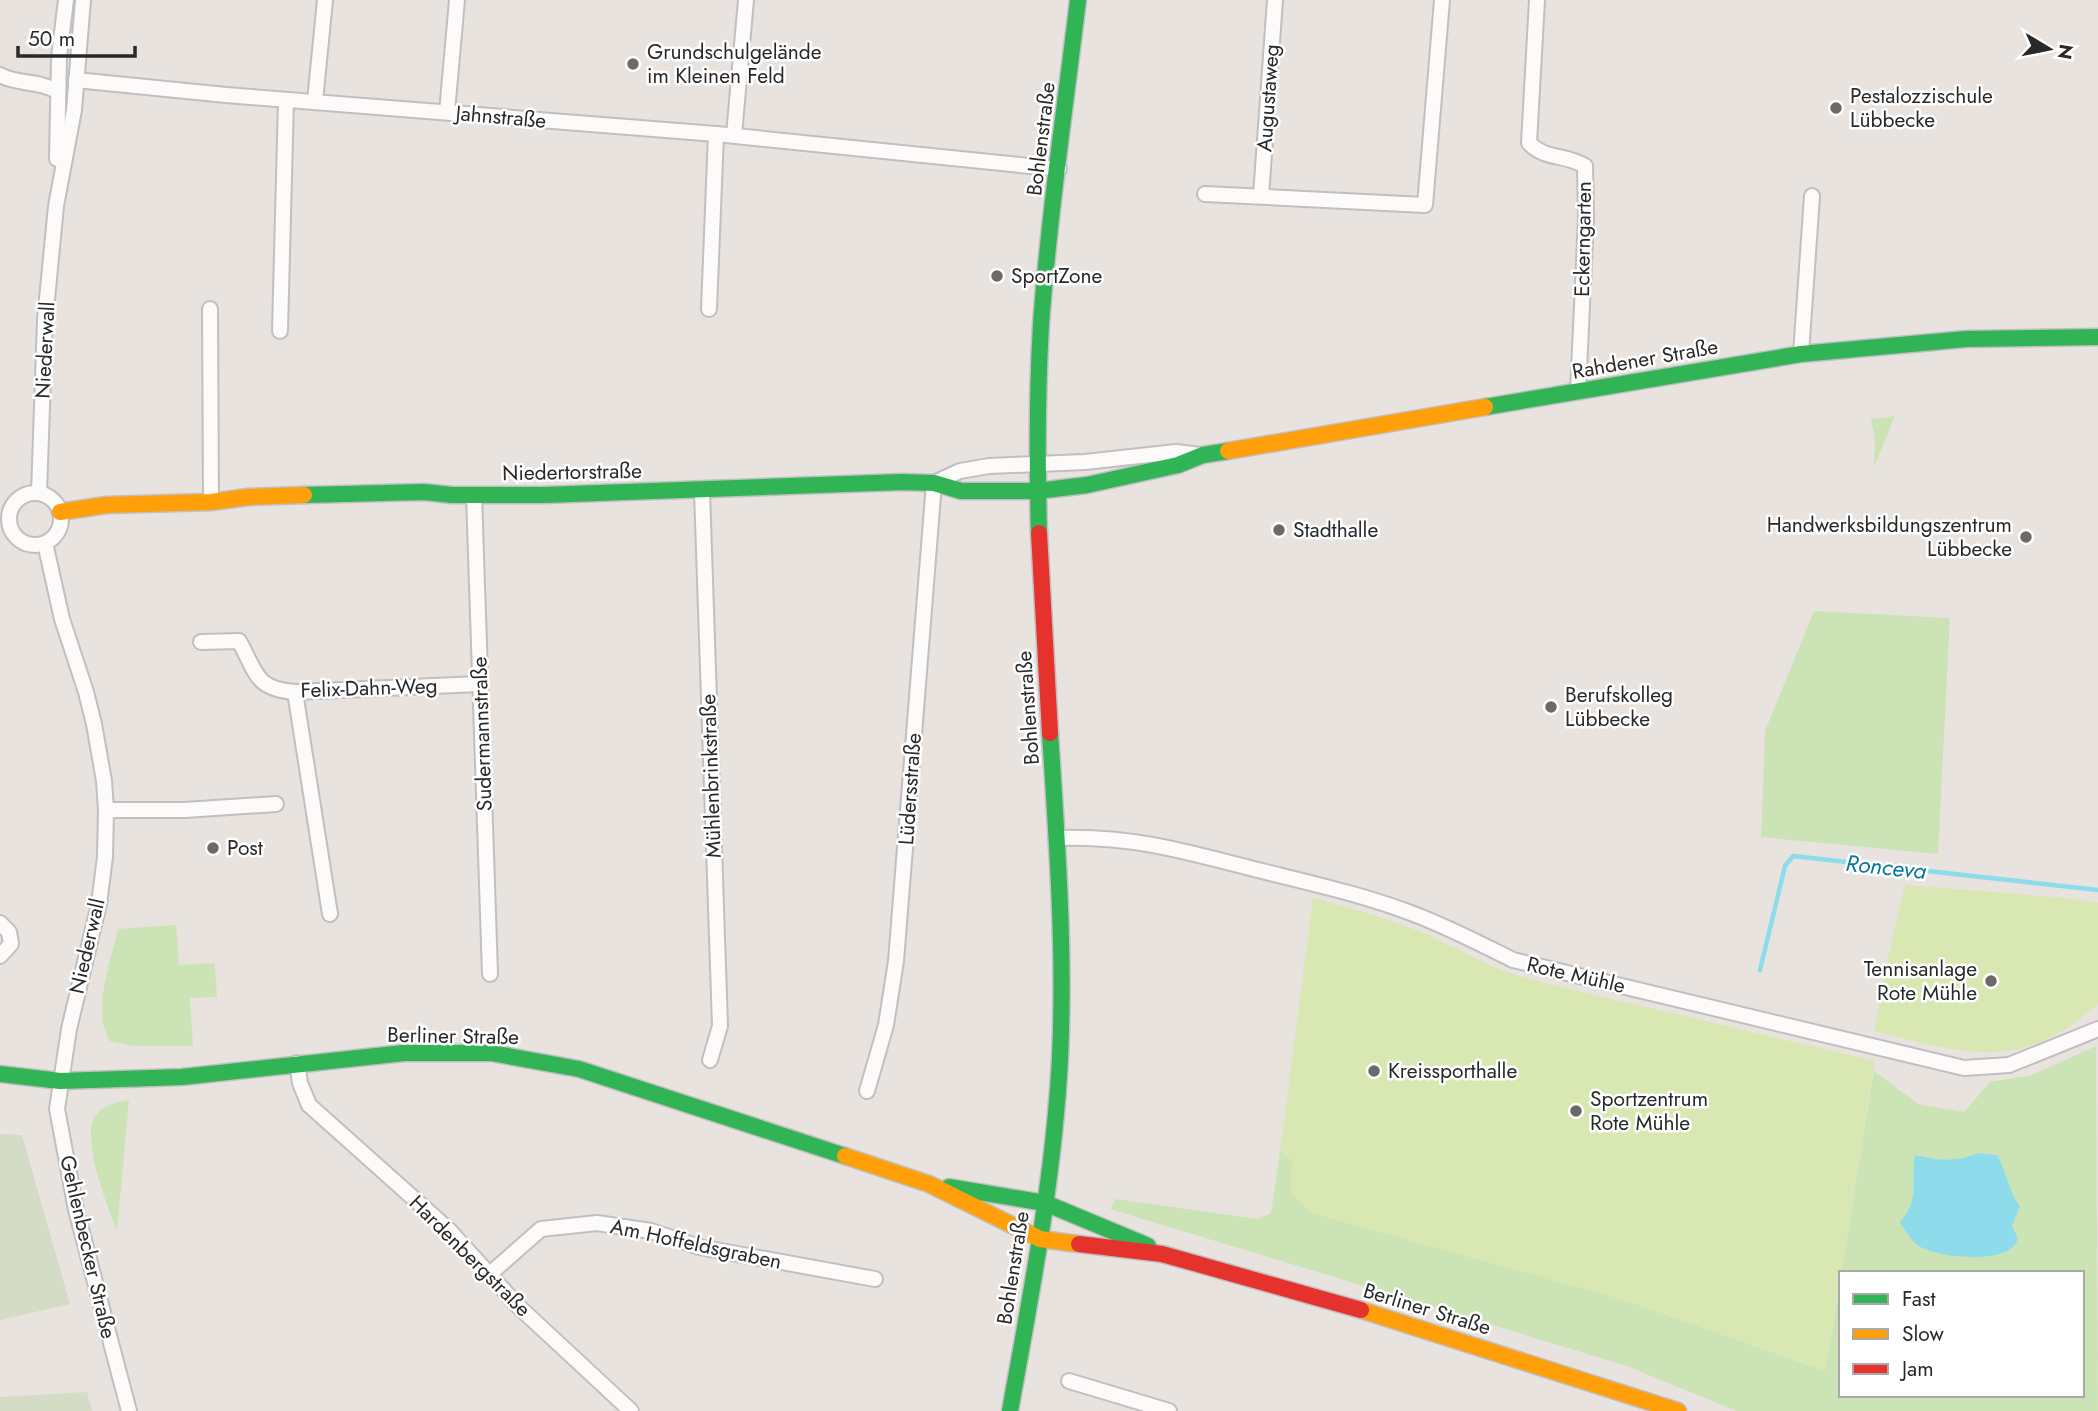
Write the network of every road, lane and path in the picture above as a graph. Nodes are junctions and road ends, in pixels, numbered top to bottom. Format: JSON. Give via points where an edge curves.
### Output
{"nodes":[{"id":1,"x":66,"y":0,"type":"edge"},
{"id":2,"x":83,"y":0,"type":"edge"},
{"id":3,"x":325,"y":0,"type":"edge"},
{"id":4,"x":457,"y":0,"type":"edge"},
{"id":5,"x":746,"y":0,"type":"edge"},
{"id":6,"x":1078,"y":0,"type":"edge"},
{"id":7,"x":1275,"y":0,"type":"edge"},
{"id":8,"x":1442,"y":0,"type":"edge"},
{"id":9,"x":1537,"y":0,"type":"edge"},
{"id":10,"x":0,"y":75,"type":"edge"},
{"id":11,"x":76,"y":80,"type":"junction"},
{"id":12,"x":58,"y":92,"type":"junction"},
{"id":13,"x":286,"y":100,"type":"junction"},
{"id":14,"x":315,"y":101,"type":"junction"},
{"id":15,"x":447,"y":112,"type":"junction"},
{"id":16,"x":716,"y":134,"type":"junction"},
{"id":17,"x":734,"y":135,"type":"junction"},
{"id":18,"x":1059,"y":169,"type":"junction"},
{"id":19,"x":1205,"y":194,"type":"dead end"},
{"id":20,"x":1261,"y":196,"type":"junction"},
{"id":21,"x":1812,"y":197,"type":"dead end"},
{"id":22,"x":56,"y":206,"type":"junction"},
{"id":23,"x":210,"y":309,"type":"dead end"},
{"id":24,"x":709,"y":309,"type":"dead end"},
{"id":25,"x":280,"y":331,"type":"dead end"},
{"id":26,"x":2098,"y":337,"type":"edge"},
{"id":27,"x":1801,"y":354,"type":"junction"},
{"id":28,"x":1578,"y":391,"type":"junction"},
{"id":29,"x":1203,"y":455,"type":"junction"},
{"id":30,"x":1037,"y":463,"type":"junction"},
{"id":31,"x":934,"y":483,"type":"junction"},
{"id":32,"x":702,"y":491,"type":"junction"},
{"id":33,"x":1037,"y":491,"type":"junction"},
{"id":34,"x":39,"y":494,"type":"junction"},
{"id":35,"x":474,"y":495,"type":"junction"},
{"id":36,"x":211,"y":502,"type":"junction"},
{"id":37,"x":60,"y":512,"type":"junction"},
{"id":38,"x":5,"y":516,"type":"edge"},
{"id":39,"x":45,"y":543,"type":"junction"},
{"id":40,"x":201,"y":642,"type":"dead end"},
{"id":41,"x":480,"y":684,"type":"junction"},
{"id":42,"x":296,"y":692,"type":"junction"},
{"id":43,"x":276,"y":804,"type":"dead end"},
{"id":44,"x":106,"y":810,"type":"junction"},
{"id":45,"x":1057,"y":838,"type":"junction"},
{"id":46,"x":330,"y":914,"type":"dead end"},
{"id":47,"x":0,"y":923,"type":"edge"},
{"id":48,"x":0,"y":956,"type":"edge"},
{"id":49,"x":490,"y":974,"type":"dead end"},
{"id":50,"x":2098,"y":1029,"type":"edge"},
{"id":51,"x":710,"y":1060,"type":"dead end"},
{"id":52,"x":297,"y":1063,"type":"junction"},
{"id":53,"x":0,"y":1074,"type":"edge"},
{"id":54,"x":60,"y":1081,"type":"junction"},
{"id":55,"x":867,"y":1091,"type":"dead end"},
{"id":56,"x":929,"y":1184,"type":"junction"},
{"id":57,"x":1045,"y":1203,"type":"junction"},
{"id":58,"x":1040,"y":1239,"type":"junction"},
{"id":59,"x":1162,"y":1254,"type":"junction"},
{"id":60,"x":491,"y":1273,"type":"junction"},
{"id":61,"x":875,"y":1279,"type":"dead end"},
{"id":62,"x":1069,"y":1381,"type":"dead end"},
{"id":63,"x":129,"y":1411,"type":"edge"},
{"id":64,"x":631,"y":1411,"type":"edge"},
{"id":65,"x":1010,"y":1411,"type":"edge"},
{"id":66,"x":1169,"y":1411,"type":"edge"},
{"id":67,"x":1678,"y":1411,"type":"edge"}],
"edges":[{"from":1,"to":12,"type":"street","name":"Niederwall"},
{"from":2,"to":11,"type":"street","name":"Niederwall"},
{"from":3,"to":14,"type":"street"},
{"from":4,"to":15,"type":"street"},
{"from":5,"to":17,"type":"street"},
{"from":6,"to":18,"type":"main road","name":"Bohlenstraße"},
{"from":7,"to":20,"type":"street","name":"Augustaweg"},
{"from":8,"to":20,"type":"street","via":[[1425,205]]},
{"from":9,"to":28,"type":"street","name":"Eckerngarten","via":[[1529,143],[1539,153],[1585,166]]},
{"from":10,"to":12,"type":"street","via":[[38,82]]},
{"from":11,"to":13,"type":"street","name":"Jahnstraße"},
{"from":11,"to":22,"type":"street","name":"Niederwall"},
{"from":12,"to":22,"type":"street","name":"Niederwall"},
{"from":13,"to":14,"type":"street","name":"Jahnstraße"},
{"from":13,"to":25,"type":"street"},
{"from":14,"to":15,"type":"street","name":"Jahnstraße"},
{"from":15,"to":16,"type":"street","name":"Jahnstraße"},
{"from":16,"to":17,"type":"street","name":"Jahnstraße"},
{"from":16,"to":24,"type":"street"},
{"from":17,"to":18,"type":"street","name":"Jahnstraße"},
{"from":18,"to":30,"type":"main road","name":"Bohlenstraße","via":[[1042,306]]},
{"from":19,"to":20,"type":"street"},
{"from":21,"to":27,"type":"street"},
{"from":22,"to":34,"type":"street","name":"Niederwall","via":[[44,332]]},
{"from":23,"to":36,"type":"street"},
{"from":26,"to":27,"type":"main road","name":"Rahdener Straße","via":[[1966,339]]},
{"from":27,"to":28,"type":"main road","name":"Rahdener Straße"},
{"from":28,"to":29,"type":"main road","name":"Rahdener Straße"},
{"from":29,"to":30,"type":"street","name":"Rahdener Straße","via":[[1177,452]]},
{"from":29,"to":33,"type":"main road","name":"Rahdener Straße","via":[[1087,485]]},
{"from":30,"to":31,"type":"street","name":"Niedertorstraße","via":[[960,471]]},
{"from":30,"to":33,"type":"main road","name":"Bohlenstraße"},
{"from":31,"to":32,"type":"main road","name":"Niedertorstraße"},
{"from":31,"to":33,"type":"main road","name":"Niedertorstraße","via":[[961,491]]},
{"from":31,"to":55,"type":"street","name":"Lüdersstraße","via":[[896,961],[886,1025]]},
{"from":32,"to":35,"type":"main road","name":"Niedertorstraße"},
{"from":32,"to":51,"type":"street","name":"Mühlenbrinkstraße","via":[[720,1026]]},
{"from":33,"to":45,"type":"main road","name":"Bohlenstraße"},
{"from":34,"to":37,"type":"street","via":[[52,499]]},
{"from":34,"to":38,"type":"street","via":[[22,497]]},
{"from":35,"to":36,"type":"main road","name":"Niedertorstraße","via":[[424,492]]},
{"from":35,"to":41,"type":"street","name":"Sudermannstraße"},
{"from":36,"to":37,"type":"main road","name":"Niedertorstraße","via":[[106,505]]},
{"from":37,"to":39,"type":"street","via":[[58,531]]},
{"from":38,"to":39,"type":"street","via":[[19,539]]},
{"from":39,"to":44,"type":"street","name":"Niederwall","via":[[94,724]]},
{"from":40,"to":42,"type":"street","name":"Felix-Dahn-Weg","via":[[239,641],[263,684]]},
{"from":41,"to":42,"type":"street","name":"Felix-Dahn-Weg"},
{"from":41,"to":49,"type":"street","name":"Sudermannstraße"},
{"from":42,"to":46,"type":"street"},
{"from":43,"to":44,"type":"street"},
{"from":44,"to":54,"type":"street","name":"Niederwall","via":[[99,904]]},
{"from":45,"to":50,"type":"street","name":"Rote Mühle","via":[[1135,840],[1314,883],[1412,913],[1513,960],[1964,1068],[2009,1065]]},
{"from":45,"to":57,"type":"main road","name":"Bohlenstraße","via":[[1062,1017]]},
{"from":47,"to":48,"type":"street","via":[[9,932],[10,944]]},
{"from":52,"to":54,"type":"main road","name":"Berliner Straße","via":[[193,1077]]},
{"from":52,"to":56,"type":"main road","name":"Berliner Straße","via":[[404,1053],[491,1053],[538,1060],[645,1089]]},
{"from":52,"to":60,"type":"street","name":"Hardenbergstraße","via":[[309,1105]]},
{"from":53,"to":54,"type":"main road","name":"Berliner Straße"},
{"from":54,"to":63,"type":"street","name":"Gehlenbecker Straße","via":[[57,1109],[76,1210]]},
{"from":56,"to":57,"type":"main road","name":"Berliner Straße"},
{"from":56,"to":58,"type":"main road","name":"Berliner Straße"},
{"from":57,"to":58,"type":"main road","name":"Bohlenstraße"},
{"from":57,"to":59,"type":"main road","name":"Berliner Straße"},
{"from":58,"to":59,"type":"main road","name":"Berliner Straße"},
{"from":58,"to":65,"type":"main road","name":"Bohlenstraße"},
{"from":59,"to":67,"type":"main road","name":"Berliner Straße","via":[[1389,1318]]},
{"from":60,"to":61,"type":"street","name":"Am Hoffeldsgraben","via":[[541,1230],[597,1223]]},
{"from":60,"to":64,"type":"street","name":"Hardenbergstraße","via":[[518,1306]]},
{"from":62,"to":66,"type":"street"}]}
